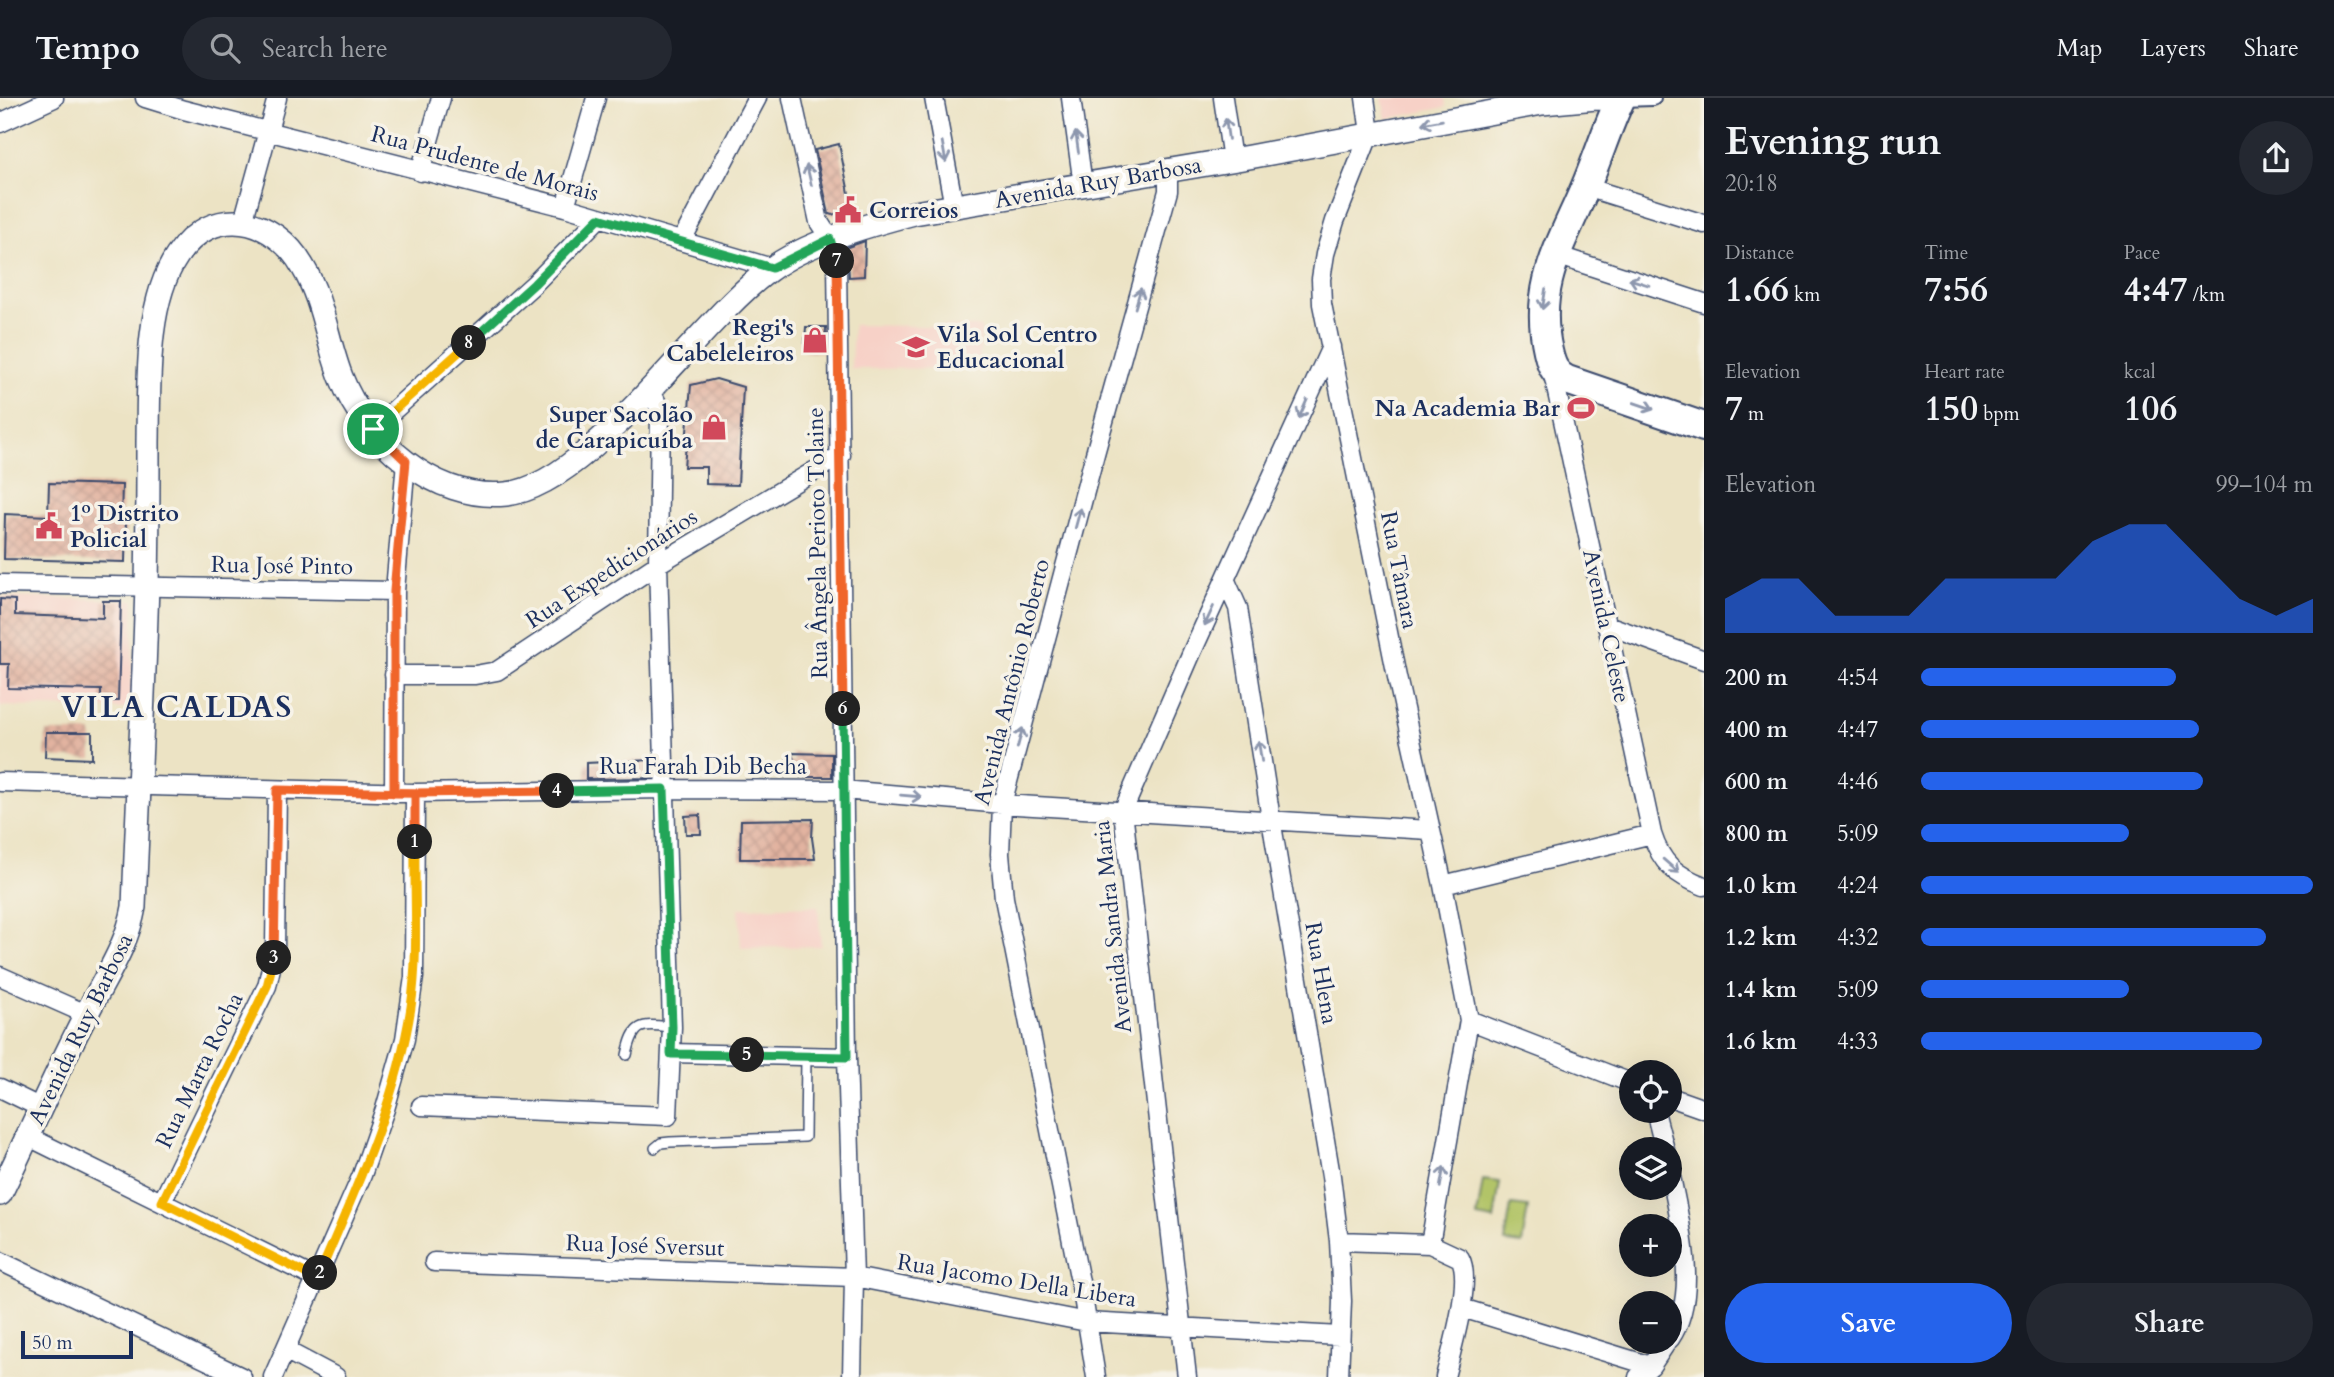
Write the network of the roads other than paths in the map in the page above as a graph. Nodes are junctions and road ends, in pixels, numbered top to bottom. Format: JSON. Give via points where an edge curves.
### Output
{"nodes":[{"id":1,"x":54,"y":98,"type":"edge"},
{"id":2,"x":145,"y":98,"type":"edge"},
{"id":3,"x":277,"y":98,"type":"edge"},
{"id":4,"x":441,"y":98,"type":"edge"},
{"id":5,"x":596,"y":98,"type":"edge"},
{"id":6,"x":757,"y":98,"type":"edge"},
{"id":7,"x":792,"y":98,"type":"edge"},
{"id":8,"x":934,"y":98,"type":"edge"},
{"id":9,"x":1071,"y":98,"type":"edge"},
{"id":10,"x":1223,"y":98,"type":"edge"},
{"id":11,"x":1365,"y":98,"type":"edge"},
{"id":12,"x":1653,"y":98,"type":"edge"},
{"id":13,"x":1621,"y":99,"type":"edge"},
{"id":14,"x":0,"y":123,"type":"edge"},
{"id":15,"x":268,"y":132,"type":"junction"},
{"id":16,"x":1370,"y":133,"type":"junction"},
{"id":17,"x":1232,"y":160,"type":"junction"},
{"id":18,"x":1168,"y":170,"type":"junction"},
{"id":19,"x":420,"y":172,"type":"junction"},
{"id":20,"x":1083,"y":185,"type":"junction"},
{"id":21,"x":1586,"y":187,"type":"junction"},
{"id":22,"x":565,"y":207,"type":"junction"},
{"id":23,"x":954,"y":207,"type":"junction"},
{"id":24,"x":599,"y":218,"type":"junction"},
{"id":25,"x":243,"y":222,"type":"junction"},
{"id":26,"x":1704,"y":225,"type":"edge"},
{"id":27,"x":830,"y":239,"type":"junction"},
{"id":28,"x":682,"y":240,"type":"junction"},
{"id":29,"x":1556,"y":255,"type":"junction"},
{"id":30,"x":772,"y":268,"type":"junction"},
{"id":31,"x":1704,"y":303,"type":"edge"},
{"id":32,"x":1331,"y":347,"type":"junction"},
{"id":33,"x":1552,"y":365,"type":"junction"},
{"id":34,"x":1583,"y":385,"type":"junction"},
{"id":35,"x":650,"y":388,"type":"junction"},
{"id":36,"x":1564,"y":417,"type":"junction"},
{"id":37,"x":1704,"y":427,"type":"edge"},
{"id":38,"x":373,"y":429,"type":"junction"},
{"id":39,"x":841,"y":455,"type":"junction"},
{"id":40,"x":406,"y":461,"type":"junction"},
{"id":41,"x":658,"y":564,"type":"junction"},
{"id":42,"x":1226,"y":581,"type":"junction"},
{"id":43,"x":0,"y":584,"type":"edge"},
{"id":44,"x":147,"y":586,"type":"junction"},
{"id":45,"x":394,"y":591,"type":"junction"},
{"id":46,"x":1607,"y":625,"type":"junction"},
{"id":47,"x":1704,"y":660,"type":"edge"},
{"id":48,"x":394,"y":675,"type":"junction"},
{"id":49,"x":0,"y":782,"type":"edge"},
{"id":50,"x":138,"y":784,"type":"junction"},
{"id":51,"x":664,"y":789,"type":"junction"},
{"id":52,"x":277,"y":790,"type":"junction"},
{"id":53,"x":843,"y":790,"type":"junction"},
{"id":54,"x":394,"y":793,"type":"junction"},
{"id":55,"x":415,"y":793,"type":"junction"},
{"id":56,"x":1002,"y":804,"type":"junction"},
{"id":57,"x":1123,"y":811,"type":"junction"},
{"id":58,"x":1271,"y":819,"type":"junction"},
{"id":59,"x":1429,"y":830,"type":"junction"},
{"id":60,"x":1652,"y":834,"type":"junction"},
{"id":61,"x":1443,"y":885,"type":"junction"},
{"id":62,"x":1704,"y":886,"type":"edge"},
{"id":63,"x":0,"y":976,"type":"edge"},
{"id":64,"x":86,"y":1014,"type":"junction"},
{"id":65,"x":1469,"y":1020,"type":"junction"},
{"id":66,"x":672,"y":1027,"type":"junction"},
{"id":67,"x":671,"y":1054,"type":"junction"},
{"id":68,"x":627,"y":1055,"type":"dead end"},
{"id":69,"x":806,"y":1056,"type":"junction"},
{"id":70,"x":847,"y":1057,"type":"junction"},
{"id":71,"x":1619,"y":1078,"type":"edge"},
{"id":72,"x":0,"y":1088,"type":"edge"},
{"id":73,"x":1682,"y":1102,"type":"edge"},
{"id":74,"x":421,"y":1106,"type":"dead end"},
{"id":75,"x":40,"y":1108,"type":"junction"},
{"id":76,"x":1704,"y":1110,"type":"edge"},
{"id":77,"x":29,"y":1137,"type":"junction"},
{"id":78,"x":655,"y":1148,"type":"dead end"},
{"id":79,"x":0,"y":1194,"type":"edge"},
{"id":80,"x":1675,"y":1200,"type":"edge"},
{"id":81,"x":162,"y":1202,"type":"junction"},
{"id":82,"x":1339,"y":1241,"type":"junction"},
{"id":83,"x":1430,"y":1244,"type":"junction"},
{"id":84,"x":0,"y":1261,"type":"edge"},
{"id":85,"x":434,"y":1262,"type":"dead end"},
{"id":86,"x":854,"y":1277,"type":"junction"},
{"id":87,"x":317,"y":1279,"type":"junction"},
{"id":88,"x":1462,"y":1308,"type":"junction"},
{"id":89,"x":1682,"y":1311,"type":"edge"},
{"id":90,"x":1087,"y":1322,"type":"junction"},
{"id":91,"x":1181,"y":1328,"type":"junction"},
{"id":92,"x":1340,"y":1336,"type":"junction"},
{"id":93,"x":285,"y":1350,"type":"junction"},
{"id":94,"x":1657,"y":1354,"type":"edge"},
{"id":95,"x":1644,"y":1371,"type":"edge"},
{"id":96,"x":242,"y":1377,"type":"edge"},
{"id":97,"x":273,"y":1377,"type":"edge"},
{"id":98,"x":336,"y":1377,"type":"edge"},
{"id":99,"x":852,"y":1377,"type":"edge"},
{"id":100,"x":1096,"y":1377,"type":"edge"},
{"id":101,"x":1187,"y":1377,"type":"edge"},
{"id":102,"x":1339,"y":1377,"type":"edge"},
{"id":103,"x":1445,"y":1377,"type":"edge"}],
"edges":[{"from":1,"to":14,"type":"street"},
{"from":2,"to":15,"type":"street","name":"Rua Prudente de Morais"},
{"from":3,"to":15,"type":"street"},
{"from":4,"to":19,"type":"street"},
{"from":5,"to":22,"type":"street"},
{"from":6,"to":28,"type":"street"},
{"from":27,"to":7,"type":"street","name":"Rua Ângela Perioto Tolaine","one_way":true,"via":[[819,222]]},
{"from":8,"to":23,"type":"street","one_way":true},
{"from":20,"to":9,"type":"street","one_way":true},
{"from":17,"to":10,"type":"street","one_way":true},
{"from":11,"to":16,"type":"street"},
{"from":12,"to":13,"type":"street","name":"Avenida Ruy Barbosa"},
{"from":13,"to":16,"type":"street","name":"Avenida Ruy Barbosa","one_way":true,"via":[[1542,103]]},
{"from":13,"to":21,"type":"main road","name":"Avenida Celeste"},
{"from":15,"to":19,"type":"street","name":"Rua Prudente de Morais"},
{"from":15,"to":25,"type":"street"},
{"from":16,"to":17,"type":"street","name":"Avenida Ruy Barbosa"},
{"from":16,"to":32,"type":"street","name":"Rua Tâmara","via":[[1325,254],[1322,304]]},
{"from":17,"to":18,"type":"street","name":"Avenida Ruy Barbosa"},
{"from":18,"to":20,"type":"street","name":"Avenida Ruy Barbosa"},
{"from":56,"to":18,"type":"street","name":"Avenida Antônio Roberto","one_way":true,"via":[[1168,191]]},
{"from":19,"to":22,"type":"street","name":"Rua Prudente de Morais"},
{"from":20,"to":23,"type":"street","name":"Avenida Ruy Barbosa"},
{"from":21,"to":26,"type":"street"},
{"from":21,"to":29,"type":"main road","name":"Avenida Celeste"},
{"from":22,"to":24,"type":"street","name":"Rua Prudente de Morais"},
{"from":23,"to":27,"type":"street","name":"Avenida Ruy Barbosa","via":[[884,221]]},
{"from":24,"to":28,"type":"street","name":"Rua Prudente de Morais"},
{"from":24,"to":38,"type":"street","via":[[534,284]]},
{"from":25,"to":38,"type":"street","name":"Avenida Ruy Barbosa","via":[[260,226],[285,242],[304,268],[341,377],[359,413]]},
{"from":25,"to":44,"type":"street","name":"Avenida Ruy Barbosa","via":[[212,224],[193,235],[162,284],[155,312],[149,391]]},
{"from":27,"to":30,"type":"street","name":"Avenida Ruy Barbosa"},
{"from":27,"to":39,"type":"street","name":"Rua Ângela Perioto Tolaine","via":[[837,262]]},
{"from":28,"to":30,"type":"street","name":"Rua Prudente de Morais"},
{"from":31,"to":29,"type":"street","one_way":true},
{"from":29,"to":33,"type":"main road","name":"Avenida Celeste","one_way":true,"via":[[1543,308]]},
{"from":30,"to":35,"type":"street","name":"Avenida Ruy Barbosa","via":[[727,307]]},
{"from":32,"to":42,"type":"street","name":"Avenida Sandra Maria","one_way":true},
{"from":32,"to":59,"type":"street","name":"Rua Tâmara"},
{"from":33,"to":34,"type":"main road","via":[[1561,377]]},
{"from":33,"to":36,"type":"street","name":"Avenida Celeste"},
{"from":34,"to":36,"type":"street","via":[[1569,393]]},
{"from":34,"to":37,"type":"main road","one_way":true},
{"from":35,"to":40,"type":"street","name":"Avenida Ruy Barbosa","via":[[577,460],[530,488],[508,494],[476,494],[419,473]]},
{"from":35,"to":41,"type":"street","via":[[660,410]]},
{"from":36,"to":46,"type":"street","name":"Avenida Celeste"},
{"from":38,"to":40,"type":"street","name":"Avenida Ruy Barbosa"},
{"from":39,"to":41,"type":"street","name":"Rua Expedicionários"},
{"from":39,"to":53,"type":"street","name":"Rua Ângela Perioto Tolaine"},
{"from":40,"to":45,"type":"street"},
{"from":41,"to":48,"type":"street","name":"Rua Expedicionários","via":[[496,671],[475,676]]},
{"from":41,"to":51,"type":"street"},
{"from":42,"to":57,"type":"street","name":"Avenida Sandra Maria","one_way":true},
{"from":58,"to":42,"type":"street","name":"Rua Hlena","one_way":true,"via":[[1238,608]]},
{"from":43,"to":44,"type":"street","name":"Rua José Pinto"},
{"from":44,"to":45,"type":"street","name":"Rua José Pinto"},
{"from":44,"to":50,"type":"street","name":"Avenida Ruy Barbosa"},
{"from":45,"to":48,"type":"street"},
{"from":46,"to":47,"type":"street"},
{"from":46,"to":60,"type":"street","name":"Avenida Celeste"},
{"from":48,"to":54,"type":"street"},
{"from":49,"to":50,"type":"street","name":"Rua Farah Dib Becha"},
{"from":50,"to":52,"type":"street","name":"Rua Farah Dib Becha"},
{"from":50,"to":64,"type":"street","name":"Avenida Ruy Barbosa","via":[[130,929]]},
{"from":51,"to":53,"type":"street","name":"Rua Farah Dib Becha"},
{"from":51,"to":55,"type":"street","name":"Rua Farah Dib Becha"},
{"from":51,"to":66,"type":"street"},
{"from":52,"to":54,"type":"street","name":"Rua Farah Dib Becha"},
{"from":52,"to":81,"type":"street","name":"Rua Marta Rocha","via":[[272,970]]},
{"from":53,"to":56,"type":"street","name":"Rua Farah Dib Becha","one_way":true},
{"from":53,"to":70,"type":"street","name":"Rua Ângela Perioto Tolaine"},
{"from":54,"to":55,"type":"street","name":"Rua Farah Dib Becha"},
{"from":55,"to":87,"type":"street","via":[[414,976],[405,1039],[371,1151]]},
{"from":56,"to":57,"type":"street","name":"Rua Farah Dib Becha"},
{"from":56,"to":90,"type":"street","name":"Avenida Antônio Roberto","via":[[1003,898]]},
{"from":57,"to":58,"type":"street","name":"Rua Farah Dib Becha"},
{"from":57,"to":91,"type":"street","name":"Avenida Sandra Maria"},
{"from":58,"to":59,"type":"street","name":"Rua Farah Dib Becha"},
{"from":58,"to":82,"type":"street","name":"Rua Hlena"},
{"from":59,"to":61,"type":"street","name":"Rua Tâmara"},
{"from":60,"to":61,"type":"street"},
{"from":60,"to":62,"type":"street","name":"Avenida Celeste","one_way":true,"via":[[1666,863]]},
{"from":61,"to":65,"type":"street","name":"Rua Tâmara"},
{"from":63,"to":64,"type":"street"},
{"from":64,"to":75,"type":"street","name":"Avenida Ruy Barbosa"},
{"from":65,"to":71,"type":"street"},
{"from":83,"to":65,"type":"street","one_way":true},
{"from":66,"to":67,"type":"street"},
{"from":66,"to":68,"type":"lane","via":[[636,1029]]},
{"from":67,"to":69,"type":"street"},
{"from":67,"to":74,"type":"street","via":[[668,1116]]},
{"from":69,"to":70,"type":"street"},
{"from":69,"to":78,"type":"lane","via":[[805,1137],[670,1142]]},
{"from":70,"to":86,"type":"street","name":"Rua Ângela Perioto Tolaine"},
{"from":72,"to":75,"type":"street"},
{"from":73,"to":76,"type":"street"},
{"from":75,"to":77,"type":"street","name":"Avenida Ruy Barbosa"},
{"from":77,"to":79,"type":"street","name":"Avenida Ruy Barbosa"},
{"from":77,"to":81,"type":"street"},
{"from":80,"to":89,"type":"street","via":[[1685,1251]]},
{"from":81,"to":87,"type":"street"},
{"from":82,"to":83,"type":"street"},
{"from":82,"to":92,"type":"street","name":"Rua Hlena"},
{"from":83,"to":88,"type":"street","via":[[1460,1258]]},
{"from":84,"to":96,"type":"street"},
{"from":85,"to":86,"type":"street","name":"Rua José Sversut"},
{"from":86,"to":90,"type":"street","name":"Rua Jacomo Della Libera"},
{"from":86,"to":99,"type":"street","name":"Rua Ângela Perioto Tolaine"},
{"from":87,"to":93,"type":"street"},
{"from":88,"to":95,"type":"street"},
{"from":88,"to":103,"type":"street"},
{"from":90,"to":91,"type":"street","name":"Rua Jacomo Della Libera"},
{"from":90,"to":100,"type":"street","name":"Avenida Antônio Roberto"},
{"from":91,"to":92,"type":"street","name":"Rua Jacomo Della Libera"},
{"from":91,"to":101,"type":"street","name":"Avenida Sandra Maria"},
{"from":92,"to":102,"type":"street","name":"Rua Hlena"},
{"from":93,"to":97,"type":"street"},
{"from":93,"to":98,"type":"street"},
{"from":94,"to":95,"type":"street"}]}
